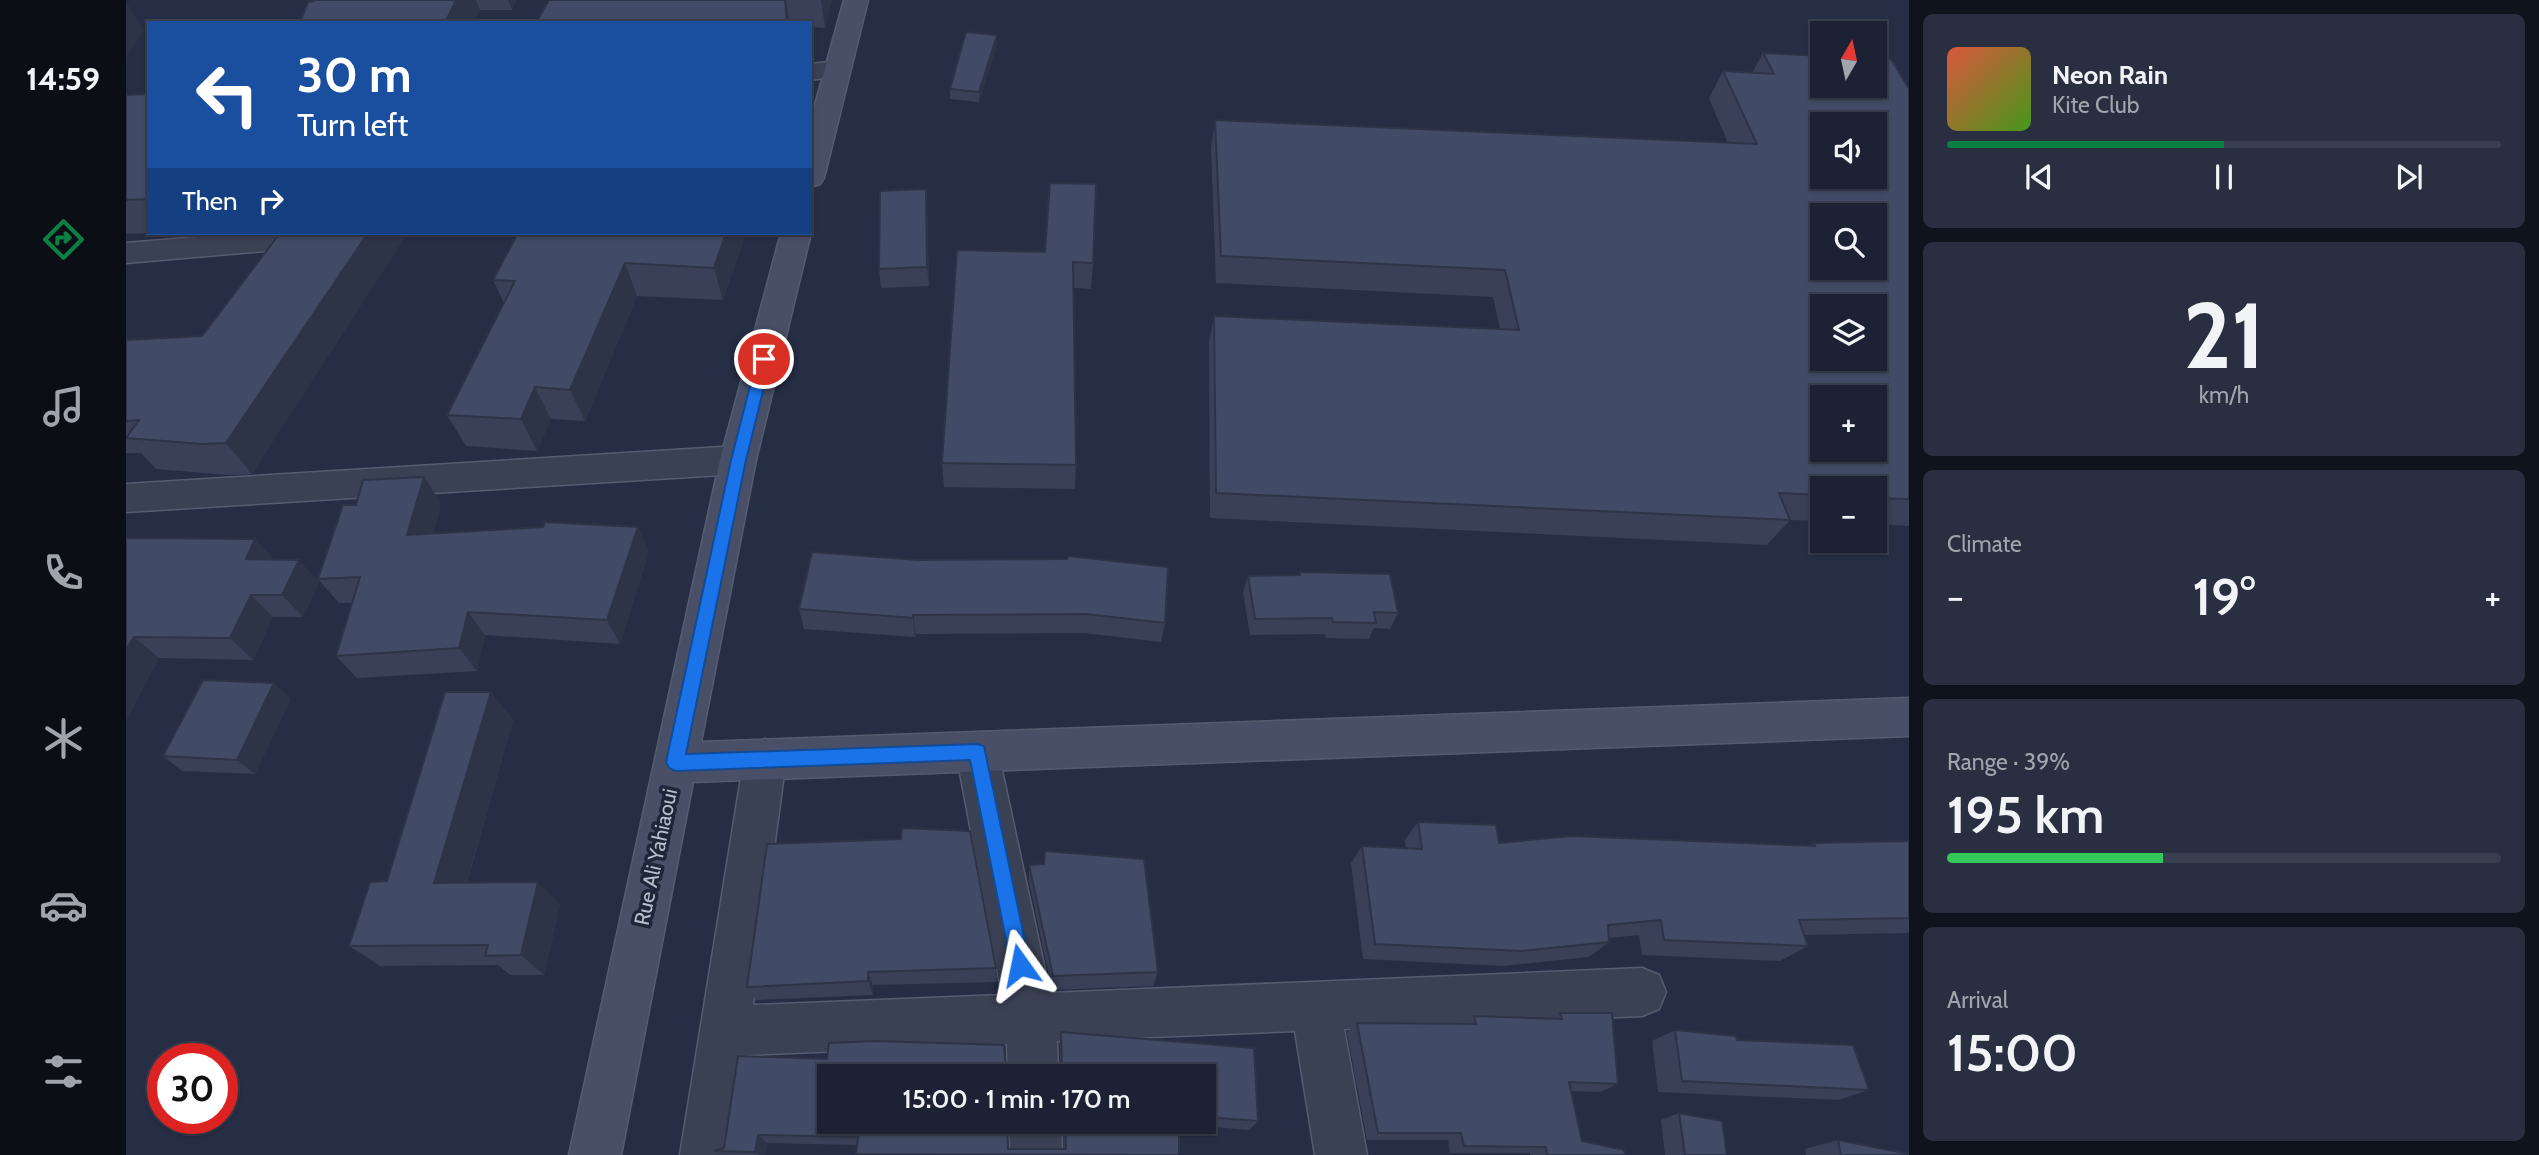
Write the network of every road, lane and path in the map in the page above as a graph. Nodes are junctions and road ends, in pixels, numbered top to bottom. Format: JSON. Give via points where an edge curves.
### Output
{"nodes":[{"id":1,"x":856,"y":0,"type":"edge"},
{"id":2,"x":838,"y":69,"type":"junction"},
{"id":3,"x":812,"y":72,"type":"edge"},
{"id":4,"x":812,"y":169,"type":"edge"},
{"id":5,"x":335,"y":235,"type":"edge"},
{"id":6,"x":795,"y":235,"type":"edge"},
{"id":7,"x":126,"y":253,"type":"edge"},
{"id":8,"x":738,"y":460,"type":"junction"},
{"id":9,"x":126,"y":498,"type":"edge"},
{"id":10,"x":1909,"y":717,"type":"edge"},
{"id":11,"x":977,"y":752,"type":"junction"},
{"id":12,"x":765,"y":759,"type":"junction"},
{"id":13,"x":675,"y":762,"type":"junction"},
{"id":14,"x":1642,"y":992,"type":"dead end"},
{"id":15,"x":1315,"y":1006,"type":"junction"},
{"id":16,"x":1031,"y":1018,"type":"junction"},
{"id":17,"x":726,"y":1031,"type":"junction"},
{"id":18,"x":1033,"y":1064,"type":"edge"},
{"id":19,"x":1035,"y":1134,"type":"edge"},
{"id":20,"x":595,"y":1155,"type":"edge"},
{"id":21,"x":706,"y":1155,"type":"edge"},
{"id":22,"x":1036,"y":1155,"type":"edge"},
{"id":23,"x":1341,"y":1155,"type":"edge"}],
"edges":[{"from":1,"to":2,"type":"main road"},
{"from":2,"to":3,"type":"street"},
{"from":2,"to":4,"type":"main road"},
{"from":5,"to":7,"type":"street"},
{"from":6,"to":8,"type":"main road","name":"Rue Ali Yahiaoui"},
{"from":8,"to":9,"type":"street"},
{"from":8,"to":13,"type":"main road","name":"Rue Ali Yahiaoui"},
{"from":10,"to":11,"type":"main road"},
{"from":11,"to":12,"type":"main road"},
{"from":11,"to":16,"type":"street"},
{"from":12,"to":13,"type":"main road"},
{"from":12,"to":17,"type":"street"},
{"from":13,"to":20,"type":"main road","name":"Rue Ali Yahiaoui"},
{"from":14,"to":15,"type":"street"},
{"from":15,"to":16,"type":"street"},
{"from":15,"to":23,"type":"street"},
{"from":16,"to":17,"type":"street"},
{"from":16,"to":18,"type":"street"},
{"from":17,"to":21,"type":"street"},
{"from":19,"to":22,"type":"street"}]}
